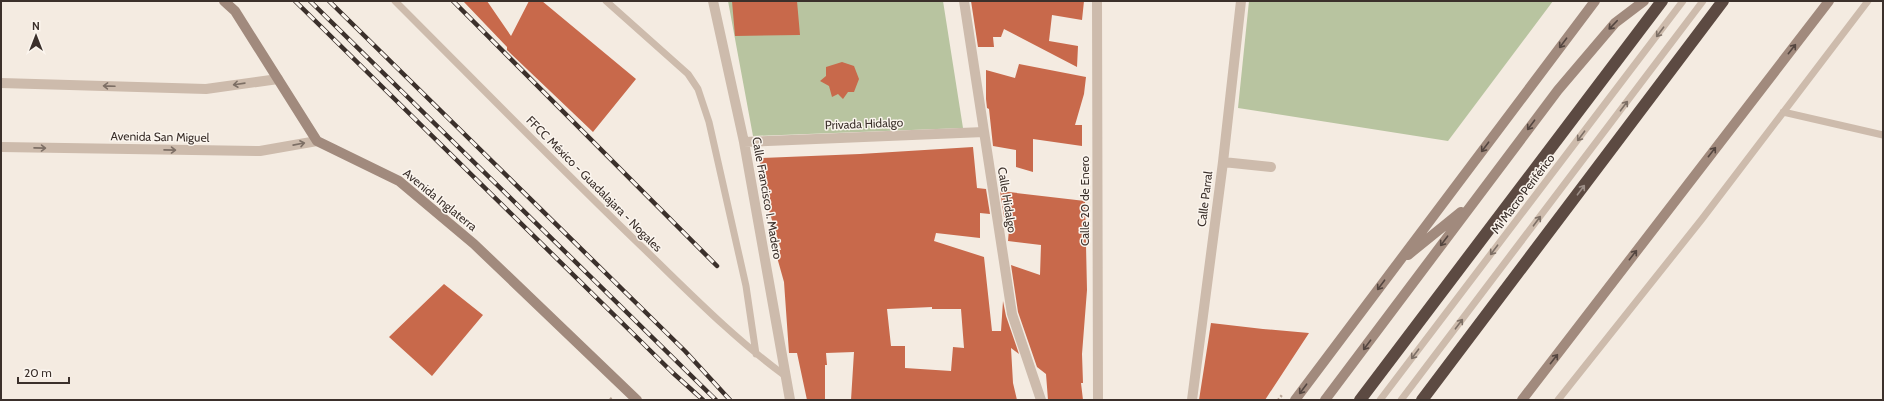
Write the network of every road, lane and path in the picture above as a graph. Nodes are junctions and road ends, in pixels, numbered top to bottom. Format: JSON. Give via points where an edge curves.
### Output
{"nodes":[{"id":1,"x":224,"y":1,"type":"edge"},
{"id":2,"x":395,"y":1,"type":"edge"},
{"id":3,"x":606,"y":1,"type":"edge"},
{"id":4,"x":713,"y":1,"type":"edge"},
{"id":5,"x":964,"y":1,"type":"edge"},
{"id":6,"x":1097,"y":1,"type":"edge"},
{"id":7,"x":1241,"y":1,"type":"edge"},
{"id":8,"x":1595,"y":1,"type":"edge"},
{"id":9,"x":1644,"y":1,"type":"edge"},
{"id":10,"x":1662,"y":1,"type":"edge"},
{"id":11,"x":1683,"y":1,"type":"edge"},
{"id":12,"x":1703,"y":1,"type":"edge"},
{"id":13,"x":1728,"y":1,"type":"edge"},
{"id":14,"x":1829,"y":1,"type":"edge"},
{"id":15,"x":1868,"y":1,"type":"edge"},
{"id":16,"x":1720,"y":6,"type":"edge"},
{"id":17,"x":278,"y":79,"type":"junction"},
{"id":18,"x":1,"y":83,"type":"edge"},
{"id":19,"x":1783,"y":112,"type":"junction"},
{"id":20,"x":984,"y":132,"type":"junction"},
{"id":21,"x":1883,"y":135,"type":"edge"},
{"id":22,"x":317,"y":140,"type":"junction"},
{"id":23,"x":744,"y":142,"type":"junction"},
{"id":24,"x":1,"y":147,"type":"edge"},
{"id":25,"x":1223,"y":162,"type":"junction"},
{"id":26,"x":1270,"y":167,"type":"dead end"},
{"id":27,"x":1473,"y":202,"type":"junction"},
{"id":28,"x":1396,"y":265,"type":"junction"},
{"id":29,"x":756,"y":354,"type":"junction"},
{"id":30,"x":784,"y":375,"type":"junction"},
{"id":31,"x":1530,"y":390,"type":"junction"},
{"id":32,"x":637,"y":400,"type":"edge"},
{"id":33,"x":790,"y":400,"type":"edge"},
{"id":34,"x":1041,"y":400,"type":"edge"},
{"id":35,"x":1098,"y":400,"type":"edge"},
{"id":36,"x":1192,"y":400,"type":"edge"},
{"id":37,"x":1295,"y":400,"type":"edge"},
{"id":38,"x":1325,"y":400,"type":"edge"},
{"id":39,"x":1360,"y":400,"type":"edge"},
{"id":40,"x":1380,"y":400,"type":"edge"},
{"id":41,"x":1401,"y":400,"type":"edge"},
{"id":42,"x":1422,"y":400,"type":"edge"},
{"id":43,"x":1515,"y":400,"type":"edge"},
{"id":44,"x":1522,"y":400,"type":"edge"},
{"id":45,"x":1558,"y":400,"type":"edge"}],
"edges":[{"from":1,"to":17,"type":"main road","via":[[235,11]]},
{"from":2,"to":29,"type":"lane","name":"FFCC México - Guadalajara - Nogales","via":[[597,203]]},
{"from":3,"to":29,"type":"lane","via":[[688,74],[698,89],[709,122],[746,286]]},
{"from":4,"to":23,"type":"street","name":"Calle Francisco I. Madero"},
{"from":5,"to":20,"type":"street","name":"Calle Hidalgo"},
{"from":6,"to":35,"type":"street","name":"Calle 20 de Enero"},
{"from":7,"to":25,"type":"street","name":"Calle Parral"},
{"from":8,"to":28,"type":"main road","one_way":true},
{"from":9,"to":27,"type":"main road","one_way":true,"via":[[1615,23],[1558,90]]},
{"from":10,"to":39,"type":"highway"},
{"from":11,"to":40,"type":"lane","name":"Mi Macro Periférico","one_way":true},
{"from":41,"to":12,"type":"lane","one_way":true},
{"from":13,"to":16,"type":"highway"},
{"from":31,"to":14,"type":"main road","one_way":true},
{"from":15,"to":19,"type":"lane"},
{"from":42,"to":16,"type":"highway","one_way":true},
{"from":17,"to":18,"type":"street","one_way":true,"via":[[206,89]]},
{"from":17,"to":22,"type":"main road"},
{"from":19,"to":21,"type":"lane"},
{"from":19,"to":45,"type":"lane","via":[[1702,219]]},
{"from":20,"to":23,"type":"street","name":"Privada Hidalgo"},
{"from":20,"to":34,"type":"street","name":"Calle Hidalgo","via":[[1012,314]]},
{"from":24,"to":22,"type":"street","name":"Avenida San Miguel","one_way":true,"via":[[260,152]]},
{"from":22,"to":32,"type":"main road","name":"Avenida Inglaterra","via":[[399,181],[474,244]]},
{"from":23,"to":30,"type":"street","name":"Calle Francisco I. Madero"},
{"from":25,"to":26,"type":"street"},
{"from":25,"to":36,"type":"street","name":"Calle Parral"},
{"from":27,"to":28,"type":"main road"},
{"from":27,"to":38,"type":"main road","one_way":true},
{"from":28,"to":37,"type":"main road","one_way":true},
{"from":29,"to":30,"type":"lane","name":"FFCC México - Guadalajara - Nogales"},
{"from":30,"to":33,"type":"street","name":"Calle Francisco I. Madero"},
{"from":31,"to":43,"type":"main road"},
{"from":31,"to":44,"type":"main road"}]}
